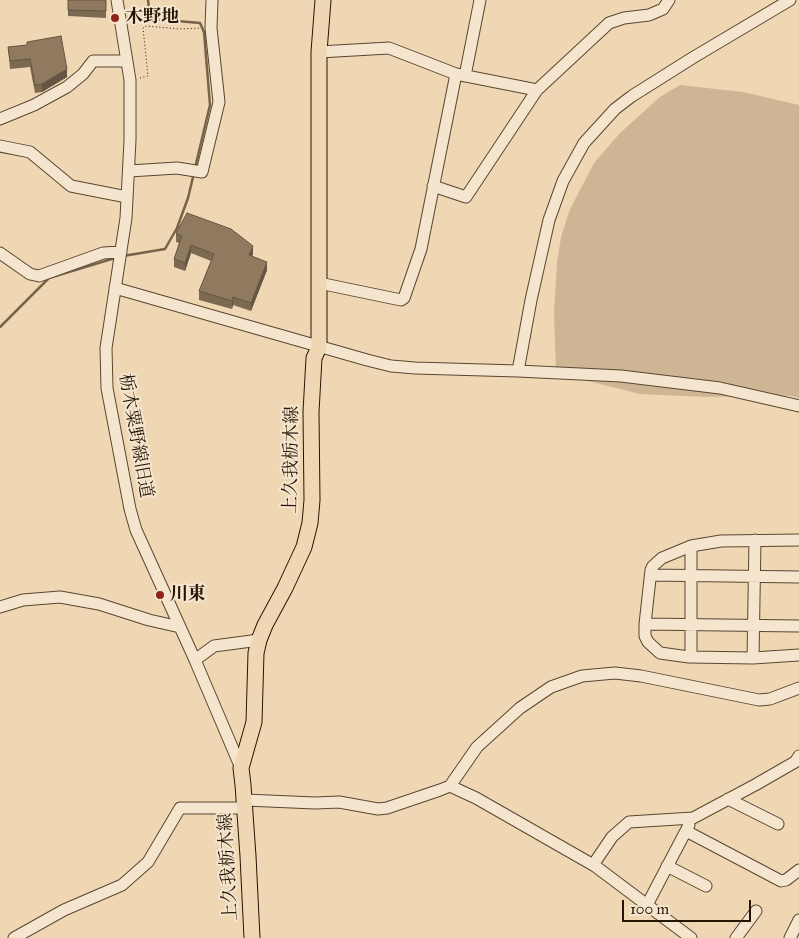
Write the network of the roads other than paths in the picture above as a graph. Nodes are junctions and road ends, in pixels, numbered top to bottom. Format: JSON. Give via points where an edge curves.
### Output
{"nodes":[{"id":1,"x":117,"y":0,"type":"edge"},
{"id":2,"x":212,"y":0,"type":"edge"},
{"id":3,"x":323,"y":0,"type":"edge"},
{"id":4,"x":480,"y":0,"type":"edge"},
{"id":5,"x":669,"y":0,"type":"edge"},
{"id":6,"x":790,"y":0,"type":"edge"},
{"id":7,"x":319,"y":52,"type":"junction"},
{"id":8,"x":127,"y":61,"type":"junction"},
{"id":9,"x":460,"y":75,"type":"junction"},
{"id":10,"x":537,"y":90,"type":"junction"},
{"id":11,"x":0,"y":119,"type":"edge"},
{"id":12,"x":0,"y":146,"type":"edge"},
{"id":13,"x":129,"y":171,"type":"junction"},
{"id":14,"x":433,"y":186,"type":"junction"},
{"id":15,"x":128,"y":196,"type":"junction"},
{"id":16,"x":121,"y":252,"type":"junction"},
{"id":17,"x":0,"y":254,"type":"edge"},
{"id":18,"x":320,"y":283,"type":"junction"},
{"id":19,"x":115,"y":288,"type":"junction"},
{"id":20,"x":319,"y":347,"type":"junction"},
{"id":21,"x":518,"y":371,"type":"junction"},
{"id":22,"x":799,"y":406,"type":"edge"},
{"id":23,"x":755,"y":540,"type":"junction"},
{"id":24,"x":799,"y":540,"type":"edge"},
{"id":25,"x":691,"y":546,"type":"junction"},
{"id":26,"x":651,"y":575,"type":"junction"},
{"id":27,"x":691,"y":575,"type":"junction"},
{"id":28,"x":754,"y":576,"type":"junction"},
{"id":29,"x":799,"y":577,"type":"edge"},
{"id":30,"x":0,"y":607,"type":"edge"},
{"id":31,"x":644,"y":624,"type":"junction"},
{"id":32,"x":691,"y":625,"type":"junction"},
{"id":33,"x":753,"y":626,"type":"junction"},
{"id":34,"x":799,"y":626,"type":"edge"},
{"id":35,"x":180,"y":627,"type":"junction"},
{"id":36,"x":259,"y":640,"type":"junction"},
{"id":37,"x":799,"y":655,"type":"edge"},
{"id":38,"x":691,"y":656,"type":"junction"},
{"id":39,"x":753,"y":658,"type":"junction"},
{"id":40,"x":196,"y":660,"type":"junction"},
{"id":41,"x":799,"y":688,"type":"edge"},
{"id":42,"x":799,"y":756,"type":"edge"},
{"id":43,"x":240,"y":768,"type":"junction"},
{"id":44,"x":450,"y":786,"type":"junction"},
{"id":45,"x":728,"y":799,"type":"junction"},
{"id":46,"x":245,"y":804,"type":"junction"},
{"id":47,"x":693,"y":818,"type":"junction"},
{"id":48,"x":778,"y":824,"type":"dead end"},
{"id":49,"x":686,"y":831,"type":"junction"},
{"id":50,"x":593,"y":865,"type":"junction"},
{"id":51,"x":667,"y":866,"type":"junction"},
{"id":52,"x":799,"y":870,"type":"edge"},
{"id":53,"x":706,"y":886,"type":"dead end"},
{"id":54,"x":646,"y":905,"type":"junction"},
{"id":55,"x":756,"y":911,"type":"dead end"},
{"id":56,"x":799,"y":920,"type":"edge"},
{"id":57,"x":14,"y":938,"type":"edge"},
{"id":58,"x":252,"y":938,"type":"edge"},
{"id":59,"x":691,"y":938,"type":"edge"},
{"id":60,"x":736,"y":938,"type":"edge"},
{"id":61,"x":790,"y":938,"type":"edge"}],
"edges":[{"from":1,"to":8,"type":"street","name":"栃木粟野線旧道"},
{"from":2,"to":13,"type":"street","via":[[211,28],[219,102],[202,172],[176,168]]},
{"from":3,"to":7,"type":"main road","name":"上久我栃木線"},
{"from":4,"to":9,"type":"street"},
{"from":5,"to":10,"type":"street","via":[[663,9],[649,15],[609,22]]},
{"from":6,"to":21,"type":"street","via":[[632,96],[615,109],[584,143],[563,181],[549,220]]},
{"from":7,"to":9,"type":"street","via":[[389,48]]},
{"from":7,"to":18,"type":"main road","name":"上久我栃木線"},
{"from":8,"to":11,"type":"street","via":[[93,61],[67,88]]},
{"from":8,"to":13,"type":"street","name":"栃木粟野線旧道","via":[[130,80]]},
{"from":9,"to":10,"type":"street"},
{"from":9,"to":14,"type":"street"},
{"from":10,"to":14,"type":"street","via":[[466,197]]},
{"from":12,"to":15,"type":"street","via":[[30,152],[71,186]]},
{"from":13,"to":15,"type":"street","name":"栃木粟野線旧道"},
{"from":14,"to":18,"type":"street","via":[[421,250],[404,298]]},
{"from":15,"to":16,"type":"street","name":"栃木粟野線旧道"},
{"from":16,"to":17,"type":"street","via":[[103,253],[39,276],[30,274]]},
{"from":16,"to":19,"type":"street","name":"栃木粟野線旧道"},
{"from":18,"to":20,"type":"main road","name":"上久我栃木線"},
{"from":19,"to":20,"type":"street"},
{"from":19,"to":35,"type":"street","name":"栃木粟野線旧道","via":[[105,355],[111,416],[136,530]]},
{"from":20,"to":21,"type":"street","via":[[391,366]]},
{"from":20,"to":36,"type":"main road","name":"上久我栃木線","via":[[314,358],[312,387],[310,523],[304,546]]},
{"from":21,"to":22,"type":"street","via":[[621,376],[720,388]]},
{"from":23,"to":24,"type":"street"},
{"from":23,"to":25,"type":"street"},
{"from":23,"to":28,"type":"street"},
{"from":25,"to":26,"type":"street","via":[[662,558],[653,566]]},
{"from":25,"to":27,"type":"street"},
{"from":26,"to":27,"type":"street"},
{"from":26,"to":31,"type":"street"},
{"from":27,"to":28,"type":"street"},
{"from":27,"to":32,"type":"street"},
{"from":28,"to":29,"type":"street"},
{"from":28,"to":33,"type":"street"},
{"from":30,"to":35,"type":"street","via":[[23,600],[60,597],[99,604]]},
{"from":31,"to":32,"type":"street"},
{"from":31,"to":38,"type":"street","via":[[645,636],[654,649],[660,653]]},
{"from":32,"to":33,"type":"street"},
{"from":32,"to":38,"type":"street"},
{"from":33,"to":34,"type":"street"},
{"from":33,"to":39,"type":"street"},
{"from":35,"to":40,"type":"street","name":"栃木粟野線旧道"},
{"from":36,"to":40,"type":"street","via":[[214,646]]},
{"from":36,"to":43,"type":"main road","name":"上久我栃木線","via":[[254,722]]},
{"from":37,"to":39,"type":"street"},
{"from":38,"to":39,"type":"street"},
{"from":40,"to":43,"type":"street","name":"栃木粟野線旧道"},
{"from":41,"to":44,"type":"street","via":[[759,700],[641,676],[615,673],[582,676],[551,687],[520,708],[477,746]]},
{"from":42,"to":45,"type":"street","via":[[794,762]]},
{"from":43,"to":46,"type":"main road","name":"上久我栃木線"},
{"from":44,"to":46,"type":"street","via":[[378,809],[339,802]]},
{"from":44,"to":50,"type":"street"},
{"from":45,"to":47,"type":"street"},
{"from":45,"to":48,"type":"street"},
{"from":46,"to":57,"type":"street","via":[[180,808],[148,862],[122,884],[38,923]]},
{"from":46,"to":58,"type":"main road","name":"上久我栃木線"},
{"from":47,"to":49,"type":"street"},
{"from":47,"to":50,"type":"street","via":[[629,822],[612,837]]},
{"from":49,"to":51,"type":"street"},
{"from":49,"to":52,"type":"street","via":[[781,881]]},
{"from":50,"to":54,"type":"street"},
{"from":51,"to":53,"type":"street"},
{"from":51,"to":54,"type":"street"},
{"from":54,"to":59,"type":"street"},
{"from":55,"to":60,"type":"street"},
{"from":56,"to":61,"type":"street"}]}
